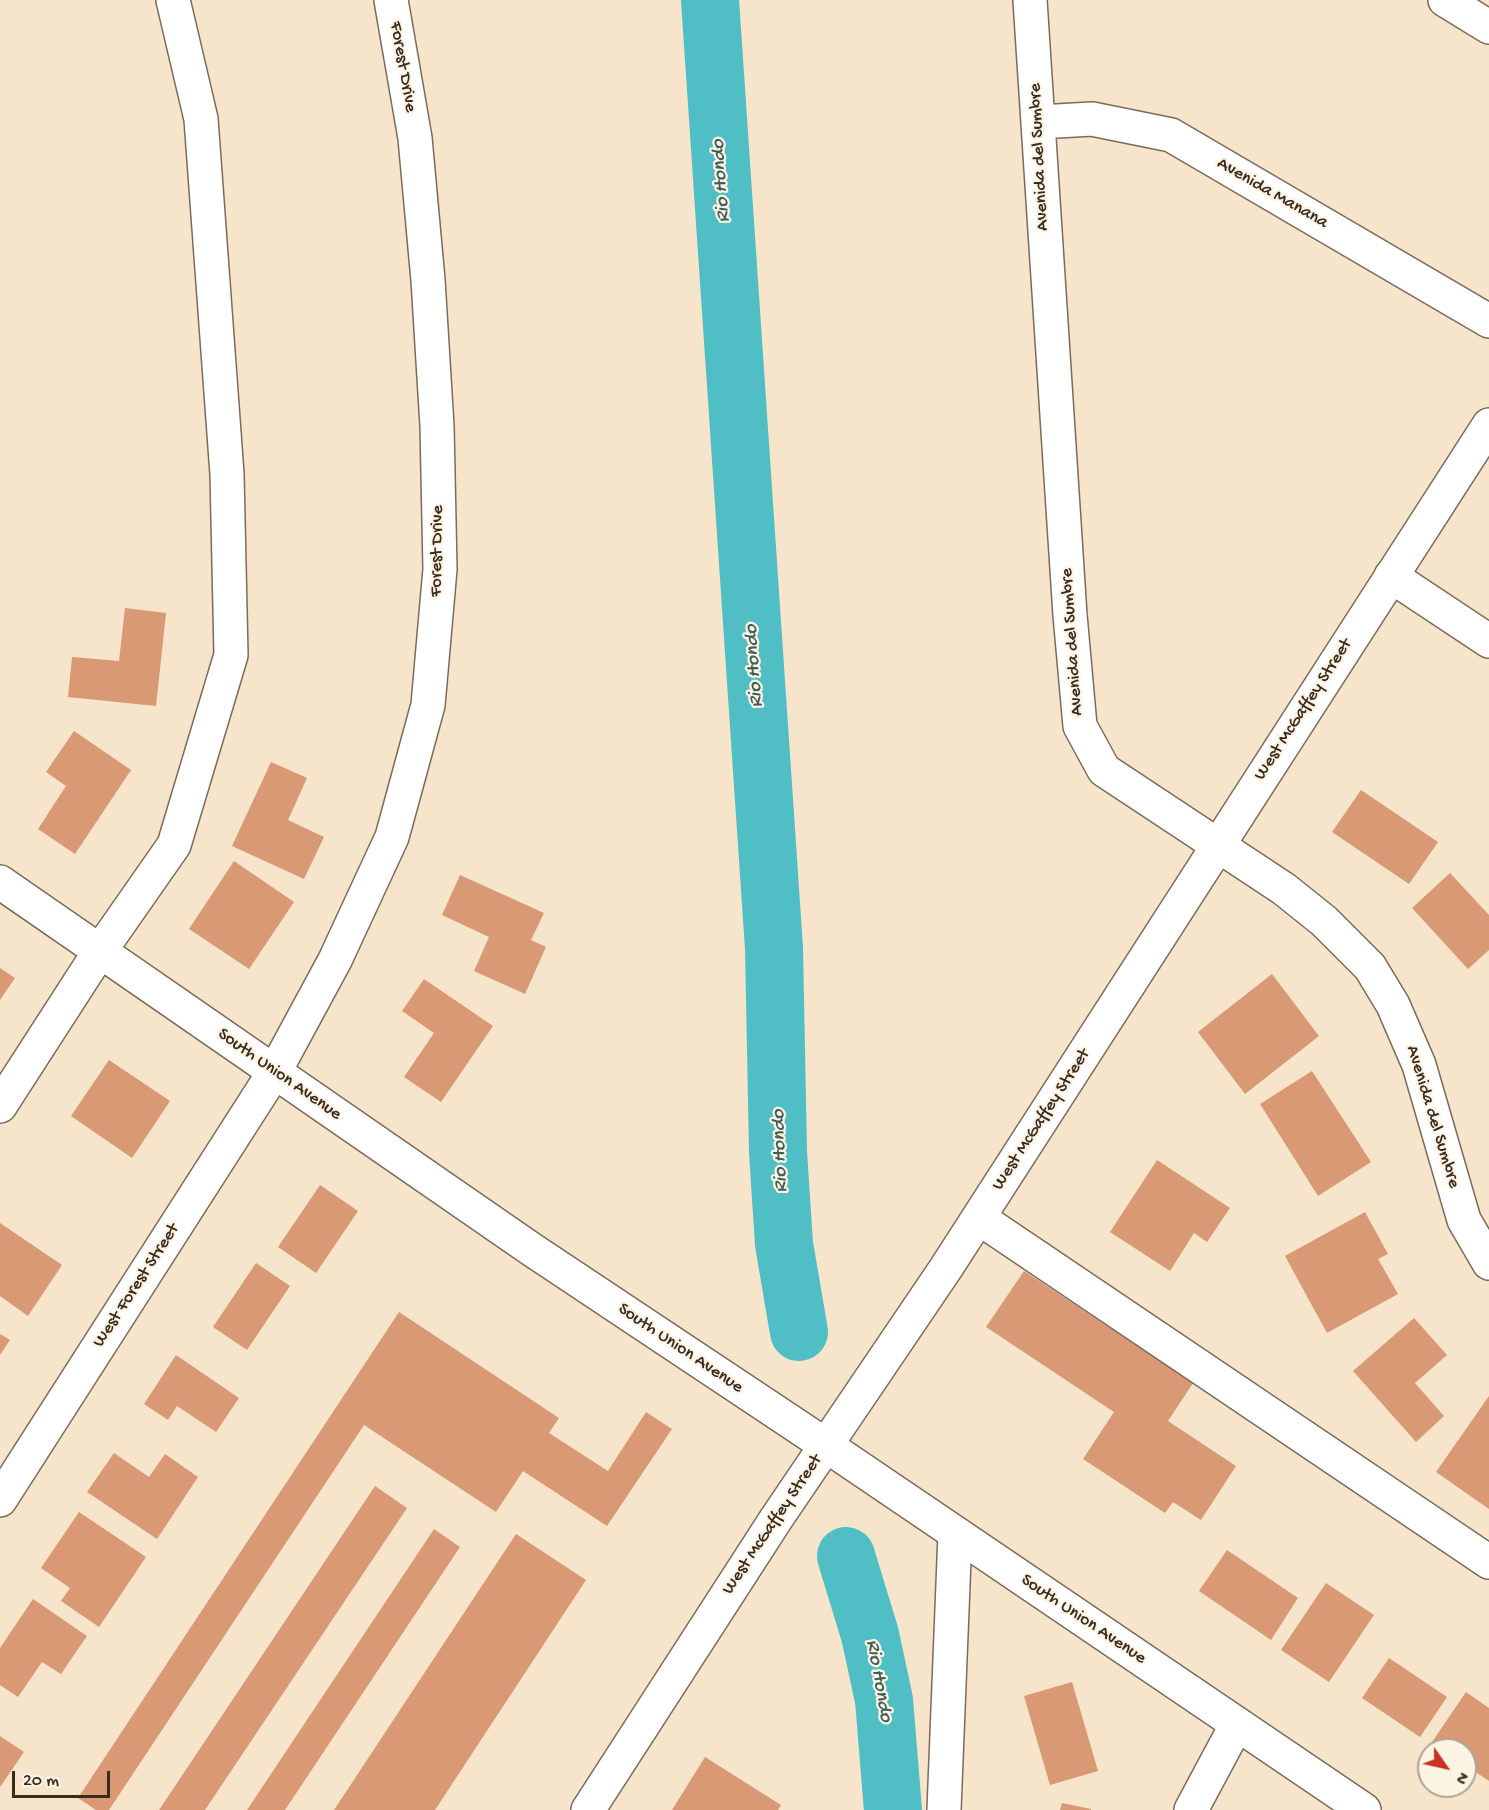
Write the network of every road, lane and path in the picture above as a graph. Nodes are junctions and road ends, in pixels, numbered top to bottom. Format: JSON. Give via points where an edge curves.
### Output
{"nodes":[{"id":1,"x":173,"y":0,"type":"edge"},
{"id":2,"x":391,"y":0,"type":"edge"},
{"id":3,"x":1030,"y":0,"type":"edge"},
{"id":4,"x":1445,"y":0,"type":"edge"},
{"id":5,"x":1489,"y":27,"type":"edge"},
{"id":6,"x":1039,"y":122,"type":"junction"},
{"id":7,"x":1489,"y":321,"type":"edge"},
{"id":8,"x":1489,"y":425,"type":"edge"},
{"id":9,"x":1391,"y":576,"type":"junction"},
{"id":10,"x":1489,"y":641,"type":"edge"},
{"id":11,"x":1218,"y":843,"type":"junction"},
{"id":12,"x":0,"y":882,"type":"edge"},
{"id":13,"x":100,"y":951,"type":"junction"},
{"id":14,"x":275,"y":1071,"type":"junction"},
{"id":15,"x":0,"y":1106,"type":"edge"},
{"id":16,"x":979,"y":1218,"type":"junction"},
{"id":17,"x":1489,"y":1263,"type":"edge"},
{"id":18,"x":827,"y":1446,"type":"junction"},
{"id":19,"x":0,"y":1500,"type":"edge"},
{"id":20,"x":955,"y":1534,"type":"junction"},
{"id":21,"x":1489,"y":1563,"type":"edge"},
{"id":22,"x":1237,"y":1724,"type":"junction"},
{"id":23,"x":588,"y":1810,"type":"edge"},
{"id":24,"x":944,"y":1810,"type":"edge"},
{"id":25,"x":1191,"y":1810,"type":"edge"},
{"id":26,"x":1364,"y":1810,"type":"edge"}],
"edges":[{"from":1,"to":13,"type":"street","via":[[201,119],[227,474],[231,655],[174,845]]},
{"from":2,"to":14,"type":"street","name":"Forest Drive","via":[[415,138],[429,280],[437,426],[440,569],[428,705],[392,837],[335,960]]},
{"from":3,"to":6,"type":"street","name":"Avenida del Sumbre"},
{"from":4,"to":5,"type":"street"},
{"from":6,"to":7,"type":"street","name":"Avenida Manana","via":[[1092,119],[1171,135]]},
{"from":6,"to":11,"type":"street","name":"Avenida del Sumbre","via":[[1080,726],[1104,770]]},
{"from":8,"to":9,"type":"street","name":"West McGaffey Street"},
{"from":9,"to":10,"type":"street"},
{"from":9,"to":11,"type":"street","name":"West McGaffey Street"},
{"from":11,"to":16,"type":"street","name":"West McGaffey Street"},
{"from":11,"to":17,"type":"street","name":"Avenida del Sumbre","via":[[1324,921],[1370,968],[1419,1065],[1464,1220]]},
{"from":12,"to":13,"type":"street","name":"South Union Avenue"},
{"from":13,"to":14,"type":"street","name":"South Union Avenue"},
{"from":13,"to":15,"type":"street"},
{"from":14,"to":18,"type":"street","name":"South Union Avenue","via":[[531,1249]]},
{"from":14,"to":19,"type":"street","name":"West Forest Street"},
{"from":16,"to":18,"type":"street","name":"West McGaffey Street"},
{"from":16,"to":21,"type":"street"},
{"from":18,"to":20,"type":"street","name":"South Union Avenue"},
{"from":18,"to":23,"type":"street","name":"West McGaffey Street"},
{"from":20,"to":22,"type":"street","name":"South Union Avenue"},
{"from":20,"to":24,"type":"street"},
{"from":22,"to":25,"type":"street"},
{"from":22,"to":26,"type":"street","name":"South Union Avenue"}]}
